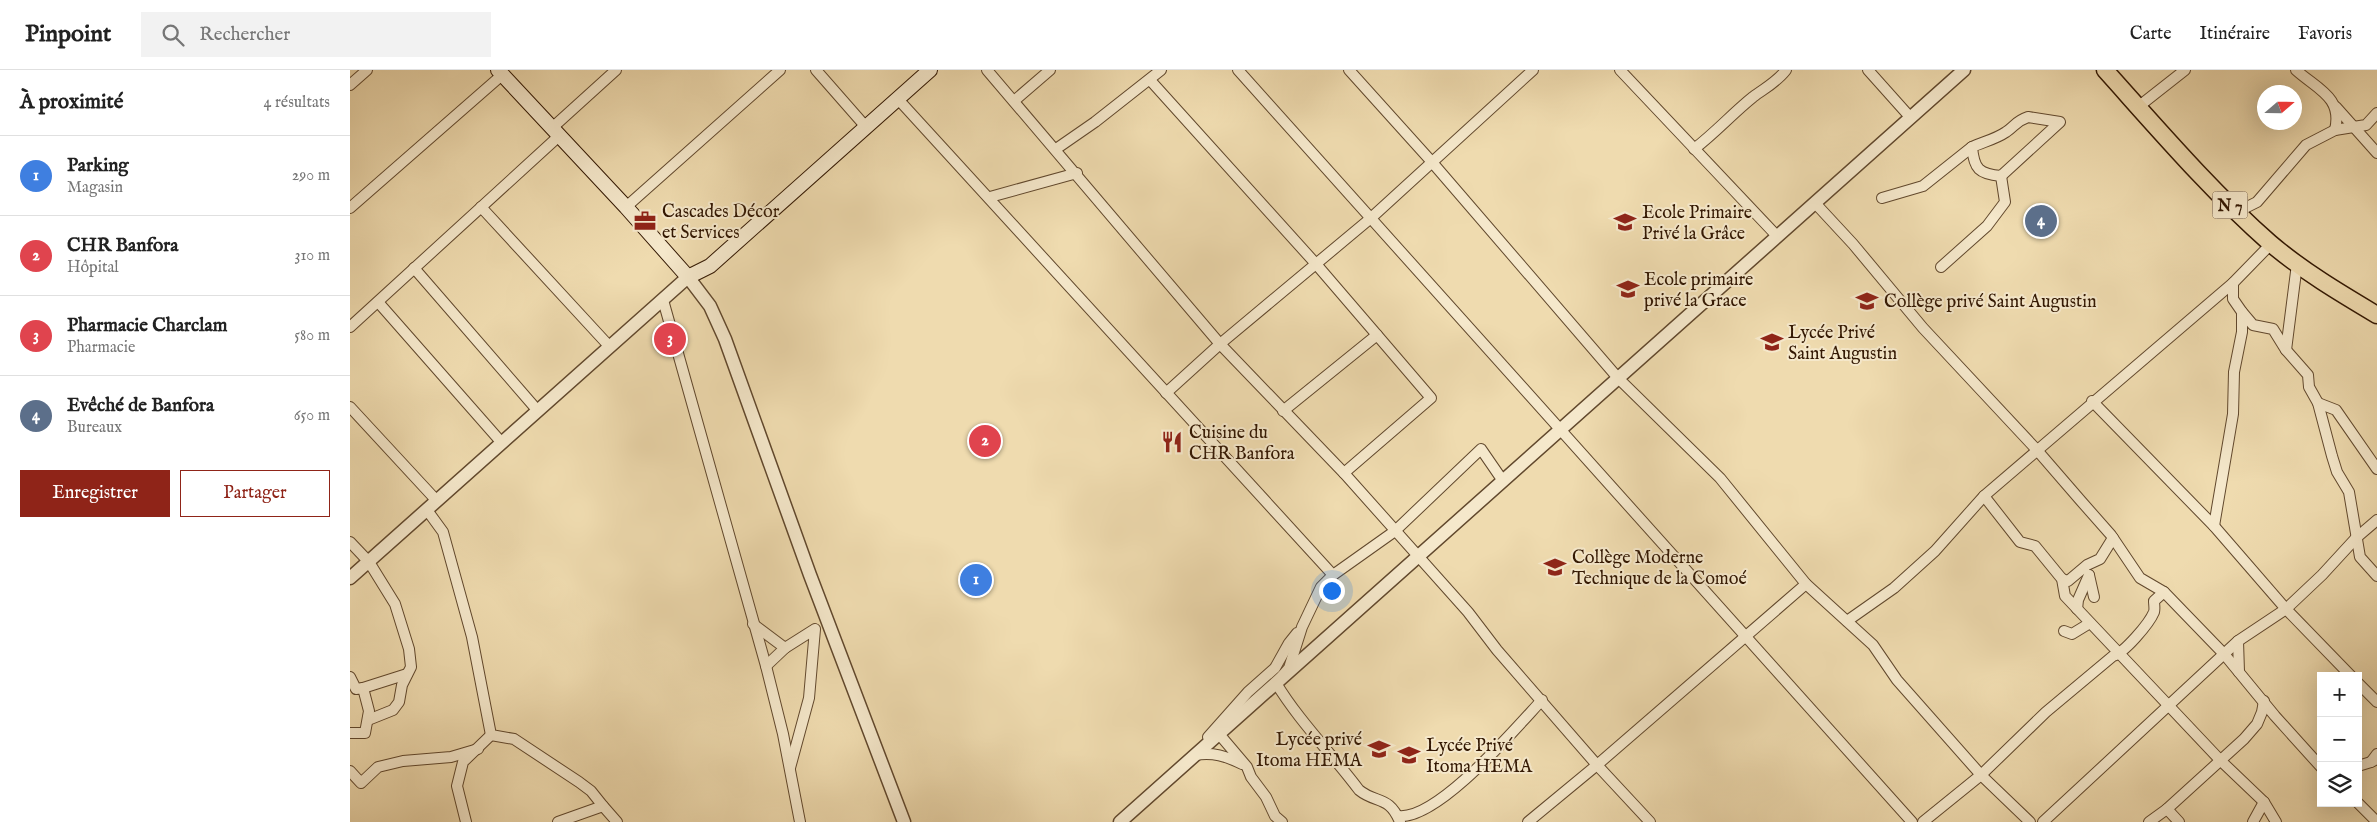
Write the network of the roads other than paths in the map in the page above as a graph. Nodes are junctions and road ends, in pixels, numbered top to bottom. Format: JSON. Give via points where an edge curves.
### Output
{"nodes":[{"id":1,"x":367,"y":70,"type":"edge"},
{"id":2,"x":616,"y":70,"type":"edge"},
{"id":3,"x":780,"y":70,"type":"edge"},
{"id":4,"x":816,"y":70,"type":"edge"},
{"id":5,"x":930,"y":70,"type":"edge"},
{"id":6,"x":987,"y":70,"type":"edge"},
{"id":7,"x":1050,"y":70,"type":"edge"},
{"id":8,"x":1161,"y":70,"type":"edge"},
{"id":9,"x":1238,"y":70,"type":"edge"},
{"id":10,"x":1350,"y":70,"type":"edge"},
{"id":11,"x":1533,"y":70,"type":"edge"},
{"id":12,"x":1620,"y":70,"type":"edge"},
{"id":13,"x":1786,"y":70,"type":"edge"},
{"id":14,"x":1868,"y":70,"type":"edge"},
{"id":15,"x":1964,"y":70,"type":"edge"},
{"id":16,"x":2106,"y":70,"type":"edge"},
{"id":17,"x":2185,"y":70,"type":"edge"},
{"id":18,"x":2296,"y":70,"type":"edge"},
{"id":19,"x":500,"y":72,"type":"edge"},
{"id":20,"x":1150,"y":80,"type":"junction"},
{"id":21,"x":350,"y":85,"type":"edge"},
{"id":22,"x":897,"y":98,"type":"junction"},
{"id":23,"x":1014,"y":101,"type":"junction"},
{"id":24,"x":2334,"y":104,"type":"junction"},
{"id":25,"x":2138,"y":107,"type":"junction"},
{"id":26,"x":2377,"y":112,"type":"edge"},
{"id":27,"x":1910,"y":118,"type":"junction"},
{"id":28,"x":866,"y":127,"type":"junction"},
{"id":29,"x":2355,"y":127,"type":"junction"},
{"id":30,"x":2334,"y":130,"type":"junction"},
{"id":31,"x":555,"y":132,"type":"junction"},
{"id":32,"x":1972,"y":147,"type":"junction"},
{"id":33,"x":1056,"y":149,"type":"junction"},
{"id":34,"x":1694,"y":149,"type":"junction"},
{"id":35,"x":2377,"y":153,"type":"edge"},
{"id":36,"x":1432,"y":161,"type":"junction"},
{"id":37,"x":1076,"y":173,"type":"junction"},
{"id":38,"x":2001,"y":176,"type":"junction"},
{"id":39,"x":990,"y":197,"type":"junction"},
{"id":40,"x":1882,"y":198,"type":"dead end"},
{"id":41,"x":1815,"y":203,"type":"junction"},
{"id":42,"x":626,"y":207,"type":"junction"},
{"id":43,"x":350,"y":208,"type":"edge"},
{"id":44,"x":481,"y":208,"type":"junction"},
{"id":45,"x":2236,"y":212,"type":"junction"},
{"id":46,"x":1371,"y":218,"type":"junction"},
{"id":47,"x":1777,"y":236,"type":"junction"},
{"id":48,"x":2271,"y":244,"type":"junction"},
{"id":49,"x":1316,"y":264,"type":"junction"},
{"id":50,"x":2297,"y":264,"type":"junction"},
{"id":51,"x":1941,"y":267,"type":"dead end"},
{"id":52,"x":414,"y":268,"type":"junction"},
{"id":53,"x":688,"y":278,"type":"junction"},
{"id":54,"x":2233,"y":283,"type":"junction"},
{"id":55,"x":663,"y":300,"type":"junction"},
{"id":56,"x":378,"y":302,"type":"junction"},
{"id":57,"x":2242,"y":312,"type":"junction"},
{"id":58,"x":2377,"y":315,"type":"edge"},
{"id":59,"x":350,"y":327,"type":"edge"},
{"id":60,"x":1377,"y":335,"type":"junction"},
{"id":61,"x":1220,"y":344,"type":"junction"},
{"id":62,"x":610,"y":347,"type":"junction"},
{"id":63,"x":2286,"y":350,"type":"junction"},
{"id":64,"x":1618,"y":378,"type":"junction"},
{"id":65,"x":1166,"y":393,"type":"junction"},
{"id":66,"x":2092,"y":401,"type":"junction"},
{"id":67,"x":2318,"y":403,"type":"junction"},
{"id":68,"x":350,"y":407,"type":"edge"},
{"id":69,"x":538,"y":411,"type":"junction"},
{"id":70,"x":1283,"y":411,"type":"junction"},
{"id":71,"x":1560,"y":430,"type":"junction"},
{"id":72,"x":502,"y":443,"type":"junction"},
{"id":73,"x":2036,"y":449,"type":"junction"},
{"id":74,"x":2377,"y":469,"type":"edge"},
{"id":75,"x":1344,"y":473,"type":"junction"},
{"id":76,"x":1503,"y":480,"type":"junction"},
{"id":77,"x":1984,"y":496,"type":"junction"},
{"id":78,"x":432,"y":505,"type":"junction"},
{"id":79,"x":2377,"y":520,"type":"edge"},
{"id":80,"x":2214,"y":526,"type":"junction"},
{"id":81,"x":1395,"y":531,"type":"junction"},
{"id":82,"x":2112,"y":538,"type":"junction"},
{"id":83,"x":2356,"y":538,"type":"junction"},
{"id":84,"x":350,"y":542,"type":"edge"},
{"id":85,"x":1417,"y":557,"type":"junction"},
{"id":86,"x":368,"y":562,"type":"junction"},
{"id":87,"x":2088,"y":570,"type":"junction"},
{"id":88,"x":1333,"y":575,"type":"junction"},
{"id":89,"x":2377,"y":576,"type":"edge"},
{"id":90,"x":350,"y":578,"type":"edge"},
{"id":91,"x":2062,"y":579,"type":"junction"},
{"id":92,"x":1806,"y":584,"type":"junction"},
{"id":93,"x":2164,"y":592,"type":"junction"},
{"id":94,"x":2094,"y":597,"type":"dead end"},
{"id":95,"x":2077,"y":609,"type":"junction"},
{"id":96,"x":2286,"y":609,"type":"junction"},
{"id":97,"x":826,"y":617,"type":"junction"},
{"id":98,"x":1848,"y":621,"type":"junction"},
{"id":99,"x":2090,"y":623,"type":"junction"},
{"id":100,"x":753,"y":624,"type":"junction"},
{"id":101,"x":1302,"y":626,"type":"junction"},
{"id":102,"x":815,"y":629,"type":"junction"},
{"id":103,"x":2064,"y":631,"type":"dead end"},
{"id":104,"x":1746,"y":637,"type":"junction"},
{"id":105,"x":2238,"y":641,"type":"junction"},
{"id":106,"x":785,"y":648,"type":"junction"},
{"id":107,"x":2119,"y":654,"type":"junction"},
{"id":108,"x":2224,"y":654,"type":"junction"},
{"id":109,"x":766,"y":666,"type":"junction"},
{"id":110,"x":2239,"y":672,"type":"junction"},
{"id":111,"x":2347,"y":672,"type":"edge"},
{"id":112,"x":407,"y":674,"type":"junction"},
{"id":113,"x":350,"y":677,"type":"edge"},
{"id":114,"x":1276,"y":683,"type":"junction"},
{"id":115,"x":2362,"y":687,"type":"edge"},
{"id":116,"x":363,"y":688,"type":"junction"},
{"id":117,"x":1542,"y":700,"type":"junction"},
{"id":118,"x":2264,"y":701,"type":"junction"},
{"id":119,"x":2377,"y":702,"type":"edge"},
{"id":120,"x":2169,"y":705,"type":"junction"},
{"id":121,"x":368,"y":720,"type":"junction"},
{"id":122,"x":350,"y":733,"type":"edge"},
{"id":123,"x":1219,"y":734,"type":"junction"},
{"id":124,"x":491,"y":735,"type":"junction"},
{"id":125,"x":478,"y":749,"type":"junction"},
{"id":126,"x":1191,"y":758,"type":"junction"},
{"id":127,"x":2375,"y":758,"type":"edge"},
{"id":128,"x":2221,"y":761,"type":"junction"},
{"id":129,"x":2317,"y":762,"type":"edge"},
{"id":130,"x":2362,"y":764,"type":"edge"},
{"id":131,"x":1598,"y":765,"type":"junction"},
{"id":132,"x":1247,"y":767,"type":"junction"},
{"id":133,"x":790,"y":770,"type":"junction"},
{"id":134,"x":350,"y":771,"type":"edge"},
{"id":135,"x":1981,"y":775,"type":"junction"},
{"id":136,"x":2264,"y":802,"type":"junction"},
{"id":137,"x":603,"y":806,"type":"junction"},
{"id":138,"x":2362,"y":807,"type":"edge"},
{"id":139,"x":2167,"y":809,"type":"junction"},
{"id":140,"x":1399,"y":819,"type":"edge"},
{"id":141,"x":1646,"y":821,"type":"edge"},
{"id":142,"x":466,"y":822,"type":"edge"},
{"id":143,"x":558,"y":822,"type":"edge"},
{"id":144,"x":617,"y":822,"type":"edge"},
{"id":145,"x":800,"y":822,"type":"edge"},
{"id":146,"x":904,"y":822,"type":"edge"},
{"id":147,"x":1120,"y":822,"type":"edge"},
{"id":148,"x":1282,"y":822,"type":"edge"},
{"id":149,"x":1528,"y":822,"type":"edge"},
{"id":150,"x":1912,"y":822,"type":"edge"},
{"id":151,"x":1923,"y":822,"type":"edge"},
{"id":152,"x":2030,"y":822,"type":"edge"},
{"id":153,"x":2043,"y":822,"type":"edge"},
{"id":154,"x":2149,"y":822,"type":"edge"},
{"id":155,"x":2179,"y":822,"type":"edge"},
{"id":156,"x":2253,"y":822,"type":"edge"},
{"id":157,"x":2276,"y":822,"type":"edge"},
{"id":158,"x":2377,"y":822,"type":"edge"}],
"edges":[{"from":1,"to":21,"type":"street"},
{"from":2,"to":31,"type":"street"},
{"from":3,"to":42,"type":"street"},
{"from":4,"to":28,"type":"street"},
{"from":5,"to":22,"type":"main road"},
{"from":6,"to":23,"type":"street"},
{"from":7,"to":23,"type":"street"},
{"from":8,"to":20,"type":"street"},
{"from":9,"to":46,"type":"street"},
{"from":10,"to":36,"type":"street"},
{"from":11,"to":36,"type":"street"},
{"from":12,"to":34,"type":"street"},
{"from":13,"to":34,"type":"street"},
{"from":14,"to":27,"type":"street"},
{"from":15,"to":27,"type":"street"},
{"from":16,"to":25,"type":"highway","number":"N 7"},
{"from":17,"to":25,"type":"street"},
{"from":18,"to":24,"type":"street","via":[[2326,92]]},
{"from":19,"to":31,"type":"main road"},
{"from":19,"to":43,"type":"street"},
{"from":20,"to":33,"type":"street"},
{"from":20,"to":49,"type":"street"},
{"from":22,"to":28,"type":"main road"},
{"from":22,"to":39,"type":"street"},
{"from":23,"to":33,"type":"street"},
{"from":24,"to":29,"type":"street"},
{"from":24,"to":30,"type":"street","via":[[2338,116]]},
{"from":25,"to":45,"type":"highway","number":"N 7"},
{"from":26,"to":29,"type":"street","via":[[2366,125]]},
{"from":27,"to":41,"type":"street"},
{"from":28,"to":53,"type":"main road","via":[[710,266]]},
{"from":29,"to":30,"type":"street"},
{"from":29,"to":35,"type":"street"},
{"from":30,"to":45,"type":"street","via":[[2306,145],[2257,202]]},
{"from":31,"to":42,"type":"main road"},
{"from":31,"to":44,"type":"street"},
{"from":32,"to":38,"type":"street","via":[[1973,161],[1978,170],[1987,175]]},
{"from":32,"to":38,"type":"street","via":[[1996,138],[2028,116],[2060,122]]},
{"from":32,"to":40,"type":"street","via":[[1923,186]]},
{"from":33,"to":37,"type":"street"},
{"from":34,"to":47,"type":"street"},
{"from":36,"to":46,"type":"street"},
{"from":36,"to":64,"type":"street"},
{"from":37,"to":39,"type":"street"},
{"from":37,"to":61,"type":"street"},
{"from":38,"to":51,"type":"street","via":[[2004,202],[1987,226]]},
{"from":39,"to":65,"type":"street"},
{"from":41,"to":47,"type":"street"},
{"from":41,"to":73,"type":"street","via":[[1923,328]]},
{"from":42,"to":53,"type":"main road"},
{"from":44,"to":52,"type":"street"},
{"from":44,"to":62,"type":"street"},
{"from":45,"to":48,"type":"highway","number":"N 7"},
{"from":46,"to":49,"type":"street"},
{"from":46,"to":71,"type":"street"},
{"from":47,"to":64,"type":"street"},
{"from":48,"to":50,"type":"highway","number":"N 7"},
{"from":48,"to":54,"type":"street"},
{"from":49,"to":60,"type":"street"},
{"from":49,"to":61,"type":"street"},
{"from":50,"to":58,"type":"highway","number":"N 7"},
{"from":50,"to":63,"type":"street"},
{"from":52,"to":56,"type":"street"},
{"from":52,"to":69,"type":"street"},
{"from":53,"to":55,"type":"street"},
{"from":53,"to":97,"type":"street","via":[[710,306],[725,339]]},
{"from":54,"to":57,"type":"street","via":[[2233,299]]},
{"from":54,"to":66,"type":"street"},
{"from":55,"to":62,"type":"street"},
{"from":55,"to":100,"type":"street"},
{"from":56,"to":59,"type":"street"},
{"from":56,"to":72,"type":"street"},
{"from":57,"to":63,"type":"street","via":[[2253,325],[2273,329]]},
{"from":57,"to":80,"type":"street","via":[[2242,332],[2234,372],[2233,414]]},
{"from":60,"to":70,"type":"street"},
{"from":60,"to":75,"type":"street","via":[[1431,398]]},
{"from":61,"to":65,"type":"street"},
{"from":61,"to":70,"type":"street"},
{"from":62,"to":69,"type":"street"},
{"from":63,"to":67,"type":"street","via":[[2308,375],[2309,388]]},
{"from":64,"to":71,"type":"street"},
{"from":64,"to":92,"type":"street","via":[[1720,478]]},
{"from":65,"to":88,"type":"street"},
{"from":66,"to":73,"type":"street"},
{"from":66,"to":80,"type":"street"},
{"from":67,"to":74,"type":"street","via":[[2336,410]]},
{"from":67,"to":83,"type":"street","via":[[2332,456],[2349,492]]},
{"from":68,"to":78,"type":"street"},
{"from":69,"to":72,"type":"street"},
{"from":70,"to":75,"type":"street"},
{"from":71,"to":76,"type":"street"},
{"from":71,"to":104,"type":"street"},
{"from":72,"to":78,"type":"street"},
{"from":73,"to":77,"type":"street"},
{"from":73,"to":82,"type":"street"},
{"from":75,"to":81,"type":"street"},
{"from":76,"to":81,"type":"street","via":[[1482,449]]},
{"from":76,"to":85,"type":"street"},
{"from":77,"to":91,"type":"street","via":[[2020,542],[2035,546]]},
{"from":77,"to":98,"type":"street","via":[[1935,551],[1894,588]]},
{"from":78,"to":86,"type":"street"},
{"from":78,"to":124,"type":"street","via":[[443,532],[472,636]]},
{"from":79,"to":83,"type":"street"},
{"from":80,"to":96,"type":"street"},
{"from":81,"to":85,"type":"street"},
{"from":81,"to":88,"type":"street"},
{"from":82,"to":87,"type":"street","via":[[2100,559]]},
{"from":82,"to":93,"type":"street","via":[[2140,578]]},
{"from":83,"to":89,"type":"street","via":[[2360,557]]},
{"from":83,"to":96,"type":"street"},
{"from":84,"to":86,"type":"street"},
{"from":85,"to":114,"type":"street"},
{"from":85,"to":117,"type":"street"},
{"from":86,"to":90,"type":"street"},
{"from":86,"to":112,"type":"street","via":[[395,604],[409,649]]},
{"from":87,"to":91,"type":"street","via":[[2068,581]]},
{"from":87,"to":94,"type":"street"},
{"from":87,"to":95,"type":"street"},
{"from":88,"to":101,"type":"street","via":[[1321,587]]},
{"from":91,"to":95,"type":"street","via":[[2065,596]]},
{"from":92,"to":98,"type":"street"},
{"from":92,"to":104,"type":"street"},
{"from":93,"to":107,"type":"street","via":[[2154,601],[2154,612],[2142,629]]},
{"from":93,"to":108,"type":"street"},
{"from":95,"to":99,"type":"street"},
{"from":96,"to":105,"type":"street"},
{"from":96,"to":111,"type":"street"},
{"from":97,"to":102,"type":"street"},
{"from":97,"to":146,"type":"street"},
{"from":98,"to":135,"type":"street","via":[[1873,645],[1897,680]]},
{"from":99,"to":103,"type":"street","via":[[2072,634]]},
{"from":99,"to":107,"type":"street"},
{"from":100,"to":106,"type":"street"},
{"from":100,"to":109,"type":"street"},
{"from":101,"to":114,"type":"street","via":[[1290,668]]},
{"from":101,"to":126,"type":"street","via":[[1288,643],[1276,668],[1242,699]]},
{"from":102,"to":106,"type":"street"},
{"from":102,"to":133,"type":"street","via":[[810,698]]},
{"from":104,"to":131,"type":"street"},
{"from":104,"to":150,"type":"street"},
{"from":105,"to":108,"type":"street"},
{"from":105,"to":110,"type":"street"},
{"from":106,"to":109,"type":"street"},
{"from":107,"to":120,"type":"street"},
{"from":107,"to":135,"type":"street","via":[[2046,712]]},
{"from":108,"to":110,"type":"street"},
{"from":108,"to":120,"type":"street"},
{"from":109,"to":133,"type":"street"},
{"from":110,"to":118,"type":"street"},
{"from":112,"to":116,"type":"street"},
{"from":112,"to":121,"type":"street","via":[[400,702],[394,710]]},
{"from":113,"to":116,"type":"street","via":[[356,689]]},
{"from":114,"to":123,"type":"street"},
{"from":114,"to":140,"type":"street","via":[[1291,707],[1359,790],[1380,798]]},
{"from":115,"to":119,"type":"street"},
{"from":116,"to":121,"type":"street"},
{"from":117,"to":131,"type":"street"},
{"from":117,"to":140,"type":"street","via":[[1457,788],[1412,816]]},
{"from":118,"to":128,"type":"street","via":[[2257,724]]},
{"from":118,"to":129,"type":"street"},
{"from":120,"to":128,"type":"street"},
{"from":120,"to":153,"type":"street"},
{"from":121,"to":122,"type":"street","via":[[365,732]]},
{"from":123,"to":126,"type":"street"},
{"from":123,"to":132,"type":"street"},
{"from":124,"to":125,"type":"street"},
{"from":124,"to":137,"type":"street","via":[[514,739],[580,782]]},
{"from":125,"to":134,"type":"street","via":[[451,757],[403,761],[378,767],[361,783]]},
{"from":125,"to":142,"type":"street","via":[[463,762],[457,786]]},
{"from":126,"to":132,"type":"street","via":[[1208,753]]},
{"from":126,"to":147,"type":"street"},
{"from":127,"to":130,"type":"street"},
{"from":128,"to":136,"type":"street"},
{"from":128,"to":139,"type":"street"},
{"from":131,"to":141,"type":"street"},
{"from":131,"to":149,"type":"street"},
{"from":132,"to":148,"type":"street","via":[[1275,816]]},
{"from":133,"to":145,"type":"street"},
{"from":135,"to":151,"type":"street"},
{"from":135,"to":152,"type":"street"},
{"from":136,"to":156,"type":"street"},
{"from":136,"to":157,"type":"street"},
{"from":137,"to":143,"type":"street"},
{"from":137,"to":144,"type":"street"},
{"from":138,"to":158,"type":"street"},
{"from":139,"to":154,"type":"street"},
{"from":139,"to":155,"type":"street"}]}
